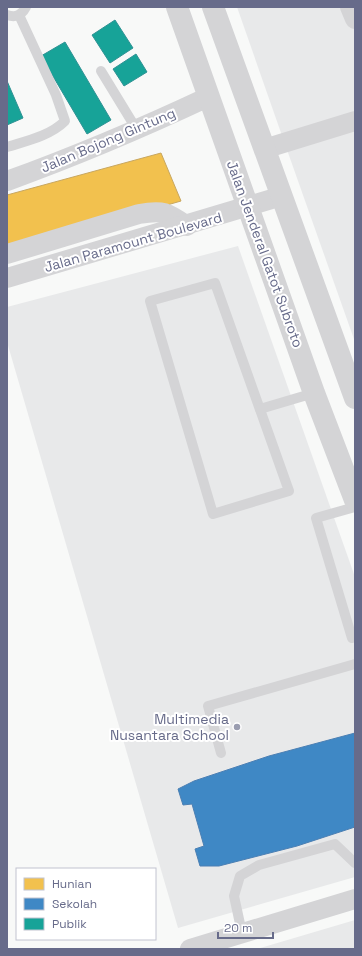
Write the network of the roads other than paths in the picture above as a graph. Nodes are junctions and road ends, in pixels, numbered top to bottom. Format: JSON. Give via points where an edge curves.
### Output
{"nodes":[{"id":1,"x":177,"y":7,"type":"edge"},
{"id":2,"x":213,"y":7,"type":"edge"},
{"id":3,"x":350,"y":7,"type":"edge"},
{"id":4,"x":22,"y":11,"type":"edge"},
{"id":5,"x":7,"y":15,"type":"edge"},
{"id":6,"x":355,"y":19,"type":"edge"},
{"id":7,"x":101,"y":71,"type":"dead end"},
{"id":8,"x":208,"y":97,"type":"junction"},
{"id":9,"x":355,"y":121,"type":"edge"},
{"id":10,"x":137,"y":130,"type":"junction"},
{"id":11,"x":7,"y":147,"type":"edge"},
{"id":12,"x":264,"y":149,"type":"junction"},
{"id":13,"x":7,"y":181,"type":"edge"},
{"id":14,"x":282,"y":196,"type":"junction"},
{"id":15,"x":249,"y":208,"type":"junction"},
{"id":16,"x":187,"y":226,"type":"junction"},
{"id":17,"x":7,"y":254,"type":"edge"},
{"id":18,"x":7,"y":278,"type":"edge"},
{"id":19,"x":314,"y":393,"type":"junction"},
{"id":20,"x":355,"y":398,"type":"edge"},
{"id":21,"x":260,"y":409,"type":"junction"},
{"id":22,"x":355,"y":500,"type":"edge"},
{"id":23,"x":355,"y":507,"type":"edge"},
{"id":24,"x":352,"y":638,"type":"dead end"},
{"id":25,"x":355,"y":664,"type":"edge"},
{"id":26,"x":221,"y":753,"type":"dead end"},
{"id":27,"x":355,"y":864,"type":"edge"},
{"id":28,"x":355,"y":899,"type":"edge"},
{"id":29,"x":242,"y":933,"type":"junction"},
{"id":30,"x":190,"y":949,"type":"edge"}],
"edges":[{"from":1,"to":8,"type":"street","name":"Jalan Jenderal Gatot Subroto"},
{"from":2,"to":12,"type":"street"},
{"from":3,"to":6,"type":"street"},
{"from":4,"to":5,"type":"lane","via":[[14,17]]},
{"from":4,"to":11,"type":"lane","via":[[65,121],[47,134]]},
{"from":7,"to":10,"type":"lane"},
{"from":8,"to":10,"type":"street","name":"Jalan Bojong Gintung"},
{"from":8,"to":15,"type":"street","name":"Jalan Jenderal Gatot Subroto"},
{"from":9,"to":12,"type":"street"},
{"from":10,"to":13,"type":"street","name":"Jalan Bojong Gintung","via":[[74,157]]},
{"from":12,"to":14,"type":"street"},
{"from":14,"to":15,"type":"street","name":"Jalan Paramount Boulevard"},
{"from":14,"to":20,"type":"street"},
{"from":15,"to":16,"type":"street","name":"Jalan Paramount Boulevard"},
{"from":15,"to":19,"type":"street","name":"Jalan Jenderal Gatot Subroto"},
{"from":16,"to":17,"type":"street","via":[[170,213],[159,211],[139,214]]},
{"from":16,"to":18,"type":"street","name":"Jalan Paramount Boulevard"},
{"from":19,"to":21,"type":"lane"},
{"from":19,"to":22,"type":"street","name":"Jalan Jenderal Gatot Subroto"},
{"from":21,"to":21,"type":"lane","via":[[215,283],[150,301],[213,514],[289,491]]},
{"from":23,"to":24,"type":"lane","via":[[316,518]]},
{"from":25,"to":26,"type":"lane","via":[[208,706]]},
{"from":27,"to":29,"type":"lane","via":[[335,844],[259,865],[240,876],[234,896]]},
{"from":28,"to":29,"type":"street"},
{"from":29,"to":30,"type":"street"}]}
